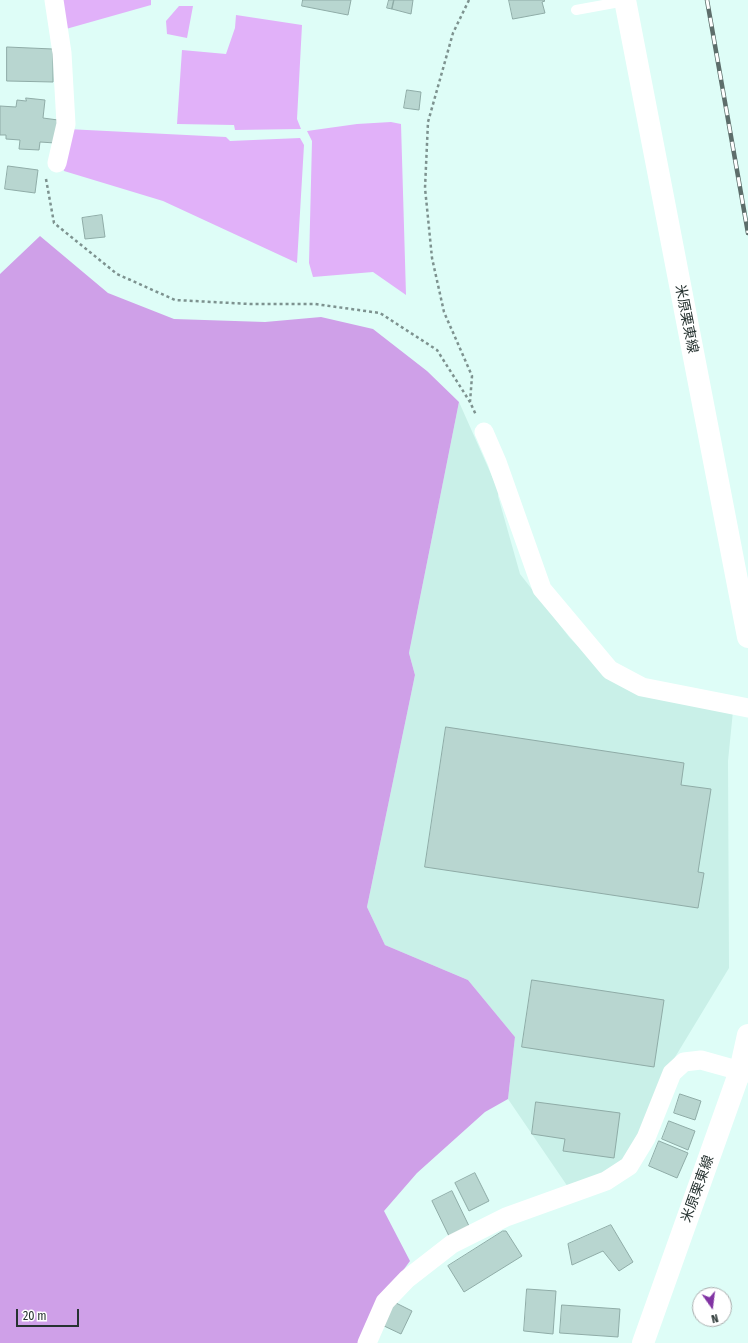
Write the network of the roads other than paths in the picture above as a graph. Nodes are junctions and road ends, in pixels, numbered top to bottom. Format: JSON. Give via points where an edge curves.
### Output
{"nodes":[{"id":1,"x":54,"y":0,"type":"edge"},
{"id":2,"x":625,"y":0,"type":"edge"},
{"id":3,"x":576,"y":10,"type":"dead end"},
{"id":4,"x":57,"y":163,"type":"road end"},
{"id":5,"x":484,"y":432,"type":"road end"},
{"id":6,"x":748,"y":637,"type":"edge"},
{"id":7,"x":748,"y":708,"type":"edge"},
{"id":8,"x":748,"y":1035,"type":"edge"},
{"id":9,"x":744,"y":1072,"type":"edge"},
{"id":10,"x":367,"y":1343,"type":"edge"},
{"id":11,"x":643,"y":1343,"type":"edge"}],
"edges":[{"from":1,"to":4,"type":"street","via":[[62,53],[66,124]]},
{"from":2,"to":3,"type":"lane"},
{"from":2,"to":6,"type":"main road","name":"米原栗東線"},
{"from":5,"to":7,"type":"street","via":[[542,589],[610,670],[642,687]]},
{"from":8,"to":9,"type":"main road","name":"米原栗東線"},
{"from":9,"to":10,"type":"street","via":[[701,1060],[684,1062],[672,1073],[646,1138],[629,1166],[606,1181],[506,1217],[452,1244],[407,1279],[385,1302]]},
{"from":9,"to":11,"type":"main road","name":"米原栗東線"}]}
